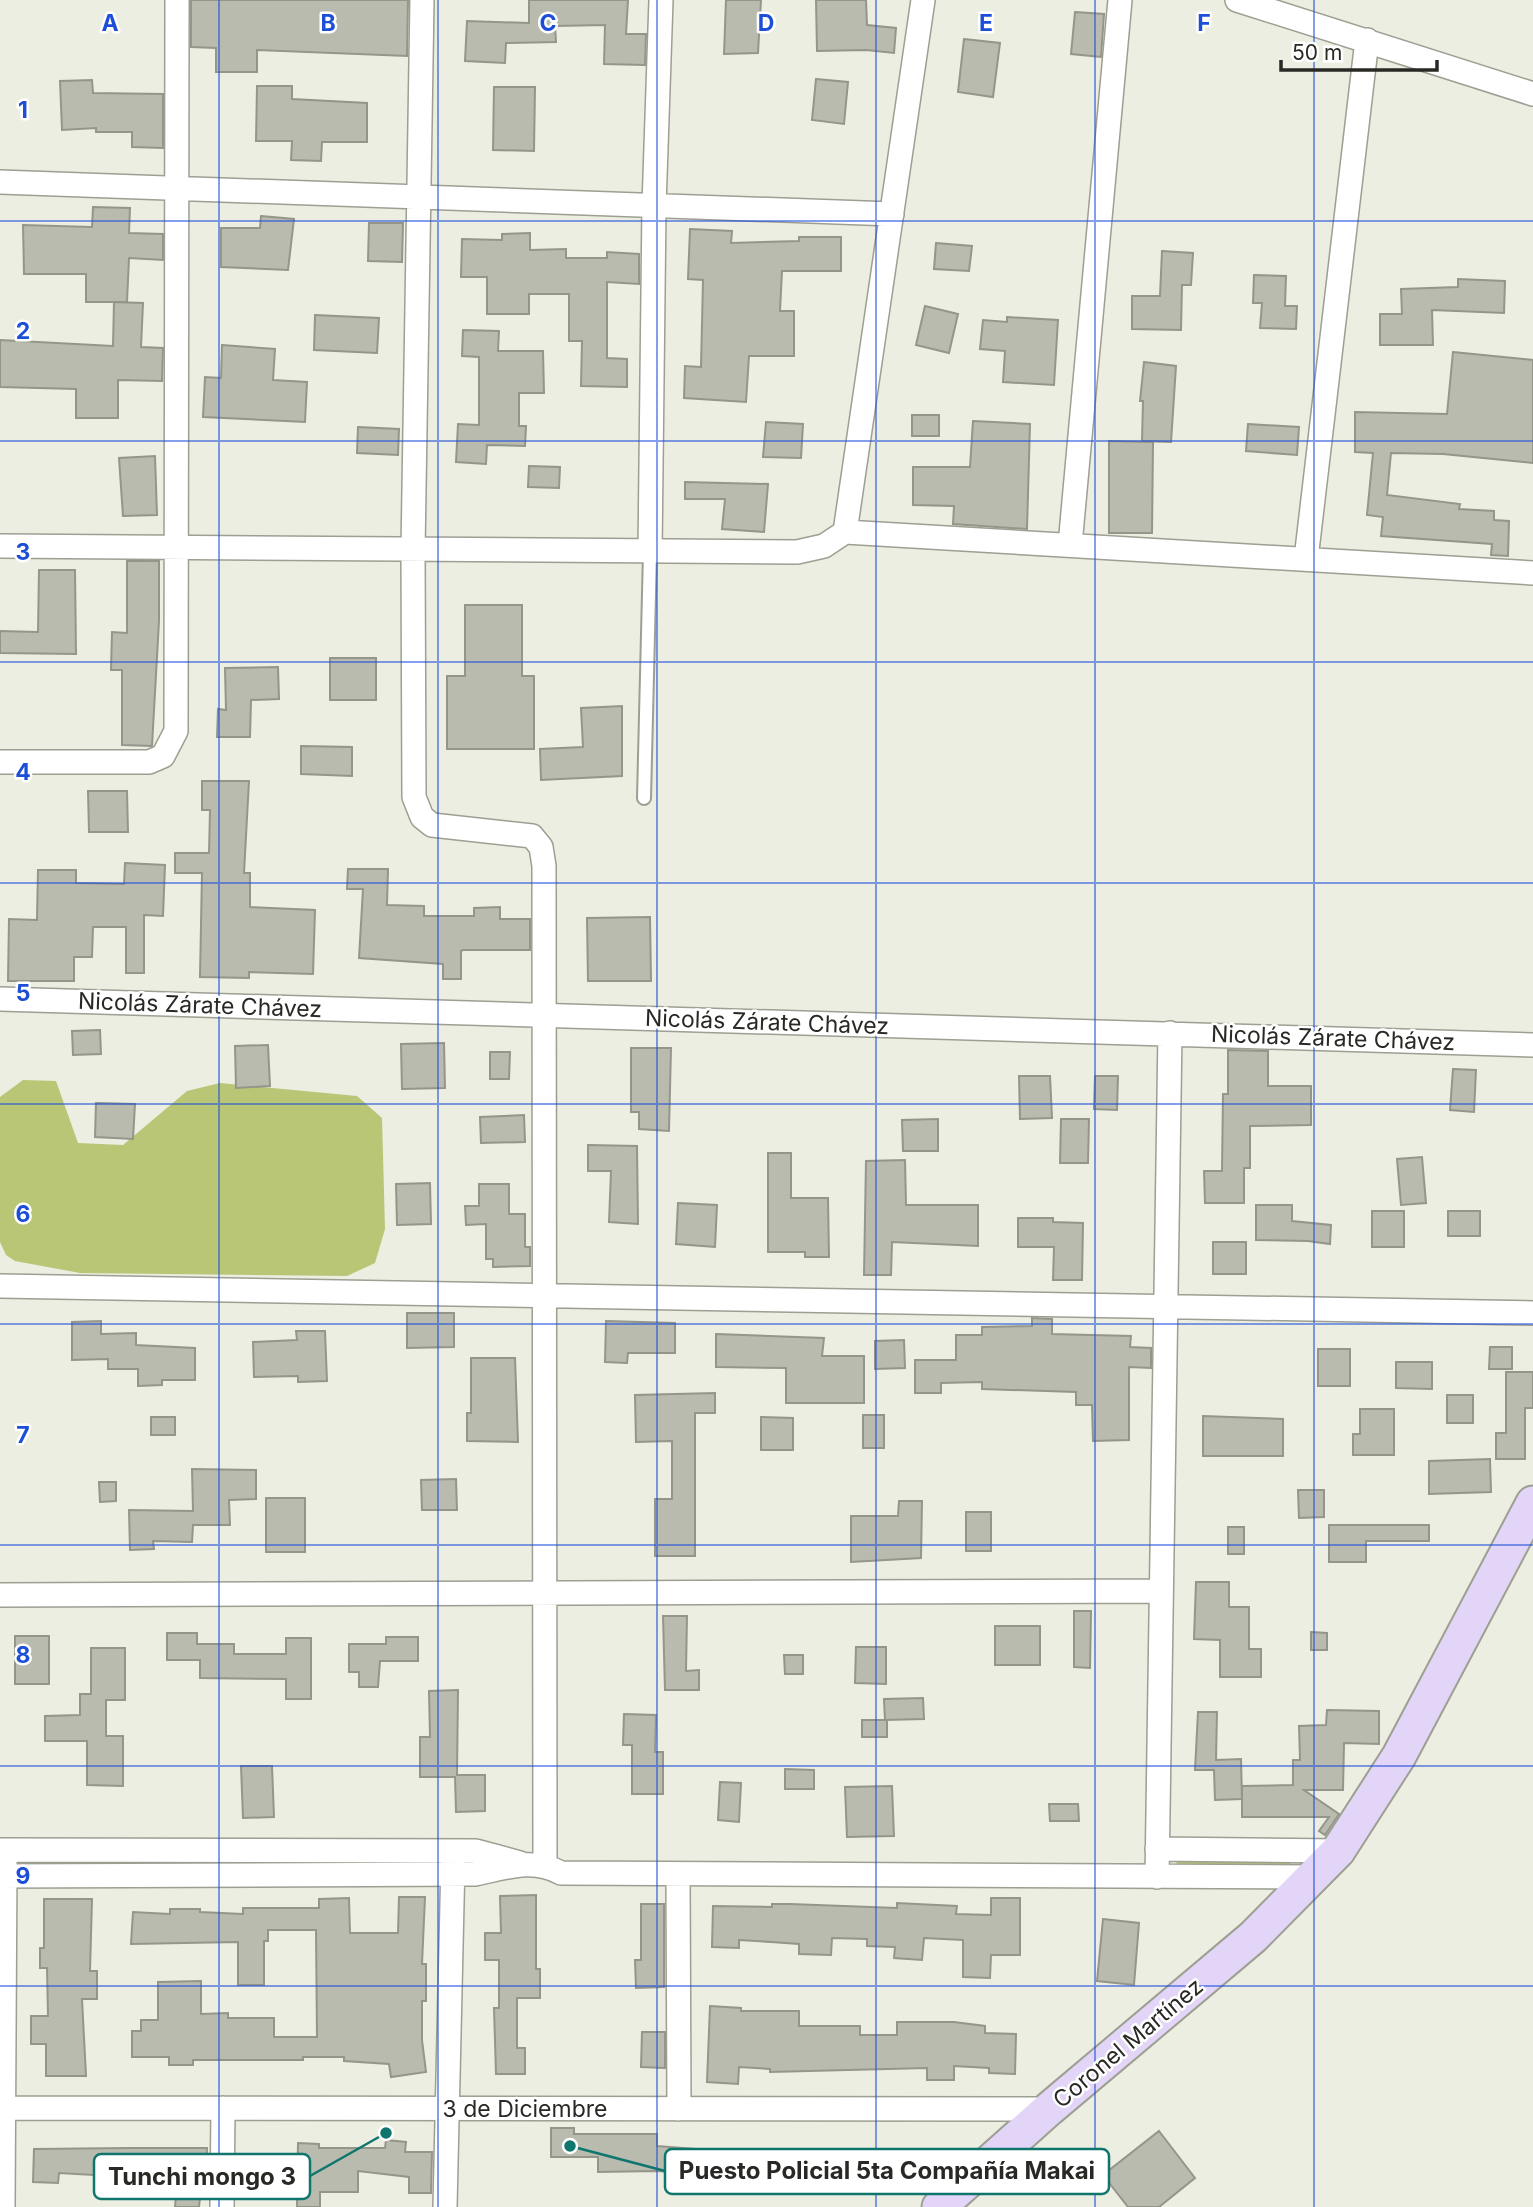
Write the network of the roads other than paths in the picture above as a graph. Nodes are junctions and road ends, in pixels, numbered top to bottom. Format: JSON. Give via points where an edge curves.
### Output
{"nodes":[{"id":1,"x":177,"y":0,"type":"edge"},
{"id":2,"x":422,"y":0,"type":"edge"},
{"id":3,"x":661,"y":0,"type":"edge"},
{"id":4,"x":923,"y":0,"type":"edge"},
{"id":5,"x":1120,"y":0,"type":"edge"},
{"id":6,"x":1237,"y":0,"type":"edge"},
{"id":7,"x":1367,"y":40,"type":"junction"},
{"id":8,"x":1533,"y":94,"type":"edge"},
{"id":9,"x":0,"y":182,"type":"edge"},
{"id":10,"x":174,"y":189,"type":"junction"},
{"id":11,"x":419,"y":197,"type":"junction"},
{"id":12,"x":654,"y":206,"type":"junction"},
{"id":13,"x":892,"y":214,"type":"junction"},
{"id":14,"x":845,"y":532,"type":"junction"},
{"id":15,"x":1070,"y":545,"type":"junction"},
{"id":16,"x":0,"y":546,"type":"edge"},
{"id":17,"x":177,"y":547,"type":"junction"},
{"id":18,"x":413,"y":550,"type":"junction"},
{"id":19,"x":650,"y":552,"type":"junction"},
{"id":20,"x":1306,"y":559,"type":"junction"},
{"id":21,"x":1533,"y":573,"type":"edge"},
{"id":22,"x":0,"y":762,"type":"edge"},
{"id":23,"x":644,"y":798,"type":"dead end"},
{"id":24,"x":0,"y":999,"type":"edge"},
{"id":25,"x":545,"y":1016,"type":"junction"},
{"id":26,"x":1170,"y":1033,"type":"junction"},
{"id":27,"x":1533,"y":1045,"type":"edge"},
{"id":28,"x":0,"y":1286,"type":"edge"},
{"id":29,"x":545,"y":1293,"type":"junction"},
{"id":30,"x":1165,"y":1305,"type":"junction"},
{"id":31,"x":1533,"y":1313,"type":"edge"},
{"id":32,"x":1530,"y":1514,"type":"edge"},
{"id":33,"x":1161,"y":1591,"type":"junction"},
{"id":34,"x":546,"y":1594,"type":"junction"},
{"id":35,"x":0,"y":1595,"type":"edge"},
{"id":36,"x":1157,"y":1849,"type":"junction"},
{"id":37,"x":2,"y":1850,"type":"edge"},
{"id":38,"x":454,"y":1851,"type":"junction"},
{"id":39,"x":1338,"y":1851,"type":"junction"},
{"id":40,"x":534,"y":1864,"type":"junction"},
{"id":41,"x":453,"y":1874,"type":"junction"},
{"id":42,"x":3,"y":1876,"type":"edge"},
{"id":43,"x":678,"y":1876,"type":"junction"},
{"id":44,"x":1157,"y":1877,"type":"junction"},
{"id":45,"x":1314,"y":1877,"type":"junction"},
{"id":46,"x":2,"y":2108,"type":"edge"},
{"id":47,"x":223,"y":2108,"type":"junction"},
{"id":48,"x":447,"y":2108,"type":"junction"},
{"id":49,"x":679,"y":2109,"type":"junction"},
{"id":50,"x":1049,"y":2109,"type":"junction"},
{"id":51,"x":3,"y":2207,"type":"edge"},
{"id":52,"x":222,"y":2207,"type":"edge"},
{"id":53,"x":445,"y":2207,"type":"edge"},
{"id":54,"x":939,"y":2207,"type":"edge"}],
"edges":[{"from":1,"to":10,"type":"street"},
{"from":2,"to":11,"type":"street"},
{"from":3,"to":12,"type":"street"},
{"from":4,"to":13,"type":"street"},
{"from":5,"to":15,"type":"street"},
{"from":6,"to":7,"type":"street"},
{"from":7,"to":8,"type":"street"},
{"from":7,"to":20,"type":"street"},
{"from":9,"to":10,"type":"street"},
{"from":10,"to":11,"type":"street"},
{"from":10,"to":17,"type":"street"},
{"from":11,"to":12,"type":"street"},
{"from":11,"to":18,"type":"street"},
{"from":12,"to":13,"type":"street"},
{"from":12,"to":19,"type":"street"},
{"from":13,"to":14,"type":"street"},
{"from":14,"to":15,"type":"street"},
{"from":14,"to":19,"type":"street","via":[[824,546],[797,552]]},
{"from":15,"to":20,"type":"street"},
{"from":16,"to":17,"type":"street"},
{"from":17,"to":18,"type":"street"},
{"from":17,"to":22,"type":"street","via":[[176,731],[163,756],[131,764]]},
{"from":18,"to":19,"type":"street"},
{"from":18,"to":25,"type":"street","via":[[417,808],[432,825],[533,835],[541,847]]},
{"from":19,"to":23,"type":"lane"},
{"from":20,"to":21,"type":"street"},
{"from":24,"to":25,"type":"street","name":"Nicolás Zárate Chávez"},
{"from":25,"to":26,"type":"street","name":"Nicolás Zárate Chávez"},
{"from":25,"to":29,"type":"street"},
{"from":26,"to":27,"type":"street","name":"Nicolás Zárate Chávez"},
{"from":26,"to":30,"type":"street"},
{"from":28,"to":29,"type":"street"},
{"from":29,"to":30,"type":"street"},
{"from":29,"to":34,"type":"street"},
{"from":30,"to":31,"type":"street"},
{"from":30,"to":33,"type":"street"},
{"from":32,"to":39,"type":"main road","name":"Coronel Martínez","via":[[1399,1756]]},
{"from":33,"to":34,"type":"street"},
{"from":33,"to":36,"type":"street"},
{"from":34,"to":35,"type":"street"},
{"from":34,"to":40,"type":"street"},
{"from":36,"to":39,"type":"street"},
{"from":36,"to":44,"type":"street"},
{"from":37,"to":38,"type":"street"},
{"from":37,"to":42,"type":"street"},
{"from":38,"to":40,"type":"street","via":[[476,1851]]},
{"from":38,"to":41,"type":"street"},
{"from":39,"to":45,"type":"main road","name":"Coronel Martínez"},
{"from":40,"to":41,"type":"street"},
{"from":40,"to":43,"type":"street","via":[[561,1873]]},
{"from":41,"to":42,"type":"street"},
{"from":41,"to":48,"type":"street"},
{"from":42,"to":46,"type":"street"},
{"from":43,"to":44,"type":"street"},
{"from":43,"to":49,"type":"street"},
{"from":44,"to":45,"type":"street"},
{"from":45,"to":50,"type":"main road","name":"Coronel Martínez","via":[[1180,2001]]},
{"from":46,"to":47,"type":"street","name":"3 de Diciembre"},
{"from":46,"to":51,"type":"street"},
{"from":47,"to":48,"type":"street","name":"3 de Diciembre"},
{"from":47,"to":52,"type":"street"},
{"from":48,"to":49,"type":"street","name":"3 de Diciembre"},
{"from":48,"to":53,"type":"street"},
{"from":49,"to":50,"type":"street","name":"3 de Diciembre"},
{"from":50,"to":54,"type":"main road","name":"Coronel Martínez"}]}
